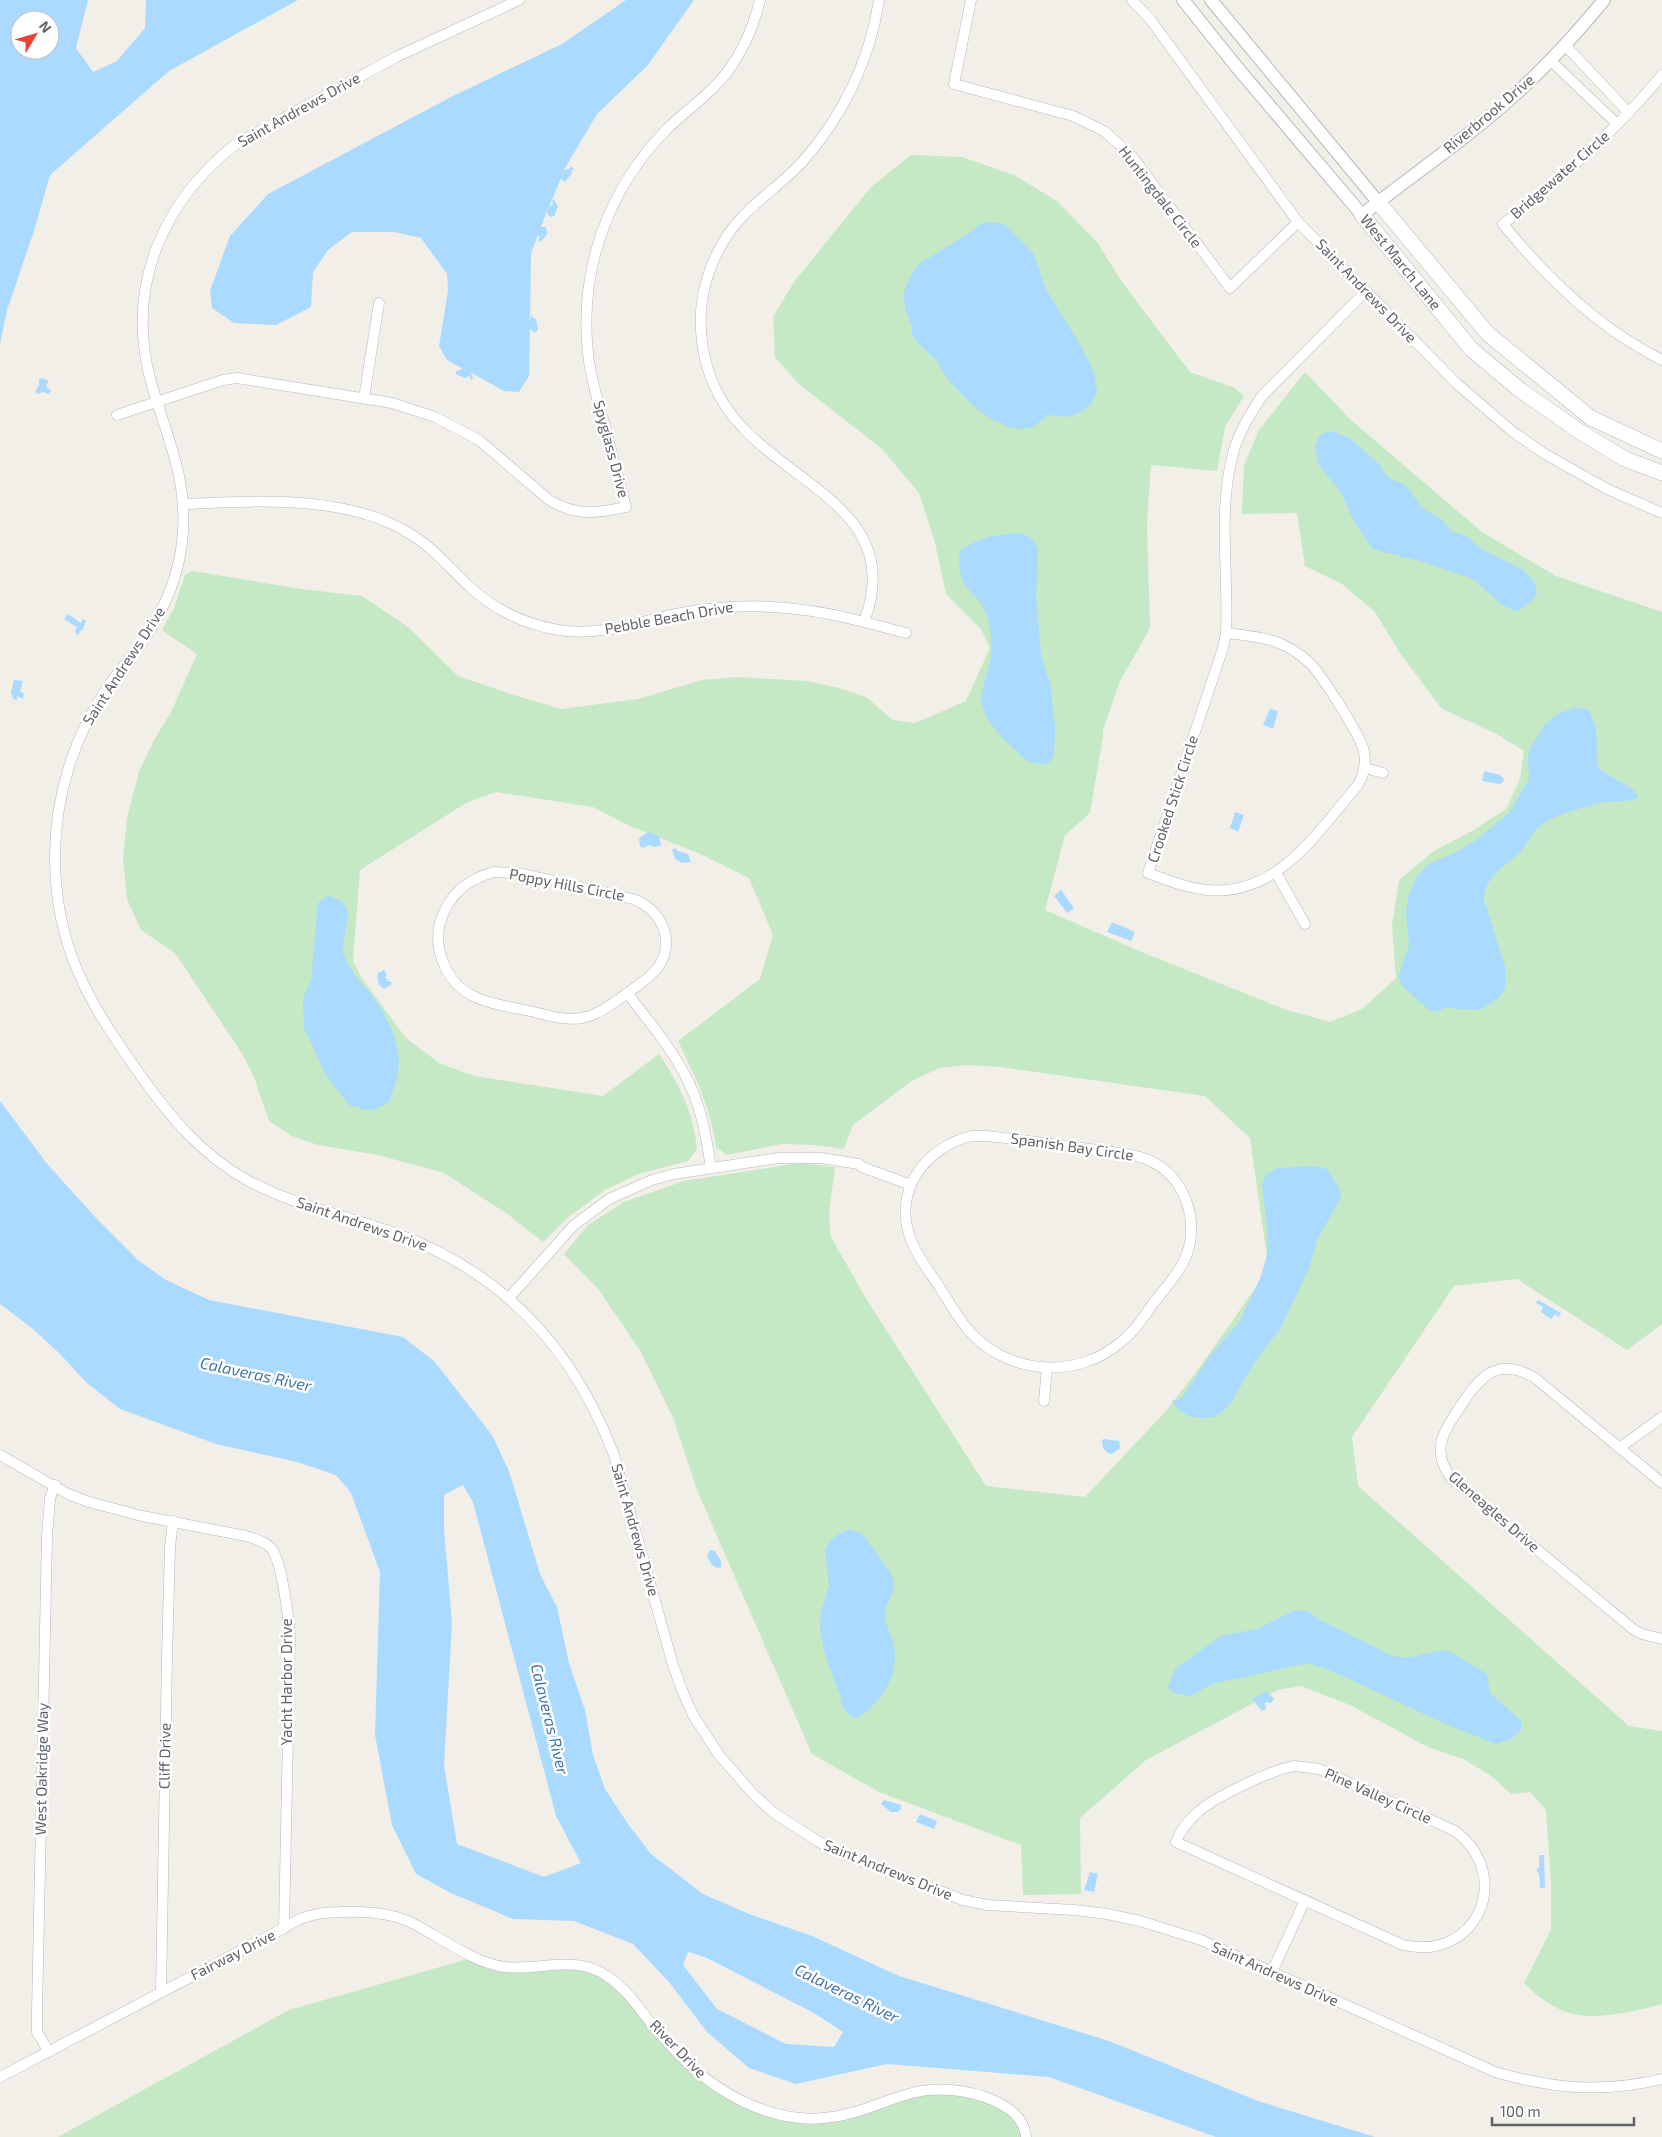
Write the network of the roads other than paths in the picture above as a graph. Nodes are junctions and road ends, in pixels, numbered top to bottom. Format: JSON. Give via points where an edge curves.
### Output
{"nodes":[{"id":1,"x":519,"y":0,"type":"edge"},
{"id":2,"x":760,"y":0,"type":"edge"},
{"id":3,"x":879,"y":0,"type":"edge"},
{"id":4,"x":971,"y":0,"type":"edge"},
{"id":5,"x":1132,"y":0,"type":"edge"},
{"id":6,"x":1183,"y":0,"type":"edge"},
{"id":7,"x":1210,"y":0,"type":"edge"},
{"id":8,"x":1604,"y":0,"type":"edge"},
{"id":9,"x":1565,"y":45,"type":"junction"},
{"id":10,"x":1550,"y":60,"type":"junction"},
{"id":11,"x":1662,"y":75,"type":"edge"},
{"id":12,"x":1604,"y":86,"type":"junction"},
{"id":13,"x":1592,"y":99,"type":"junction"},
{"id":14,"x":1629,"y":113,"type":"junction"},
{"id":15,"x":1617,"y":124,"type":"junction"},
{"id":16,"x":1378,"y":202,"type":"junction"},
{"id":17,"x":1362,"y":215,"type":"junction"},
{"id":18,"x":1298,"y":222,"type":"junction"},
{"id":19,"x":1366,"y":291,"type":"junction"},
{"id":20,"x":379,"y":303,"type":"dead end"},
{"id":21,"x":1662,"y":360,"type":"edge"},
{"id":22,"x":364,"y":398,"type":"junction"},
{"id":23,"x":158,"y":402,"type":"junction"},
{"id":24,"x":117,"y":415,"type":"dead end"},
{"id":25,"x":1662,"y":451,"type":"edge"},
{"id":26,"x":1662,"y":473,"type":"edge"},
{"id":27,"x":184,"y":504,"type":"junction"},
{"id":28,"x":1662,"y":514,"type":"edge"},
{"id":29,"x":864,"y":622,"type":"junction"},
{"id":30,"x":906,"y":633,"type":"dead end"},
{"id":31,"x":1226,"y":633,"type":"junction"},
{"id":32,"x":1364,"y":768,"type":"junction"},
{"id":33,"x":1383,"y":773,"type":"dead end"},
{"id":34,"x":1276,"y":873,"type":"junction"},
{"id":35,"x":1305,"y":924,"type":"dead end"},
{"id":36,"x":627,"y":993,"type":"junction"},
{"id":37,"x":712,"y":1168,"type":"junction"},
{"id":38,"x":911,"y":1186,"type":"junction"},
{"id":39,"x":509,"y":1298,"type":"junction"},
{"id":40,"x":1047,"y":1368,"type":"junction"},
{"id":41,"x":1044,"y":1401,"type":"dead end"},
{"id":42,"x":1662,"y":1417,"type":"edge"},
{"id":43,"x":1619,"y":1448,"type":"junction"},
{"id":44,"x":0,"y":1455,"type":"edge"},
{"id":45,"x":1662,"y":1483,"type":"edge"},
{"id":46,"x":55,"y":1484,"type":"junction"},
{"id":47,"x":173,"y":1521,"type":"junction"},
{"id":48,"x":1662,"y":1639,"type":"edge"},
{"id":49,"x":1304,"y":1900,"type":"junction"},
{"id":50,"x":284,"y":1928,"type":"junction"},
{"id":51,"x":475,"y":1957,"type":"joint"},
{"id":52,"x":1272,"y":1972,"type":"junction"},
{"id":53,"x":161,"y":1992,"type":"junction"},
{"id":54,"x":49,"y":2052,"type":"junction"},
{"id":55,"x":0,"y":2077,"type":"edge"},
{"id":56,"x":1662,"y":2079,"type":"edge"},
{"id":57,"x":1026,"y":2134,"type":"edge"}],
"edges":[{"from":1,"to":23,"type":"street","name":"Saint Andrews Drive","via":[[396,57],[252,134],[202,174],[171,217],[149,273],[143,334]]},
{"from":2,"to":22,"type":"street","name":"Spyglass Drive","via":[[748,38],[727,72],[668,128],[635,167],[611,208],[595,252],[587,303],[588,354],[626,507],[589,513],[561,507],[498,455],[456,427],[415,409]]},
{"from":3,"to":29,"type":"street","via":[[866,54],[847,98],[802,162],[746,212],[724,241],[709,273],[701,310],[706,364],[712,382],[732,415],[755,440],[832,500],[855,525],[862,538],[872,583]]},
{"from":4,"to":18,"type":"street","name":"Huntingdale Circle","via":[[954,84],[1073,116],[1104,131],[1131,155],[1230,288]]},
{"from":5,"to":18,"type":"street","name":"Saint Andrews Drive","via":[[1150,19]]},
{"from":6,"to":17,"type":"street","name":"West March Lane"},
{"from":7,"to":16,"type":"street","name":"West March Lane"},
{"from":8,"to":9,"type":"street","name":"Riverbrook Drive"},
{"from":9,"to":10,"type":"street","name":"Riverbrook Drive"},
{"from":9,"to":12,"type":"street"},
{"from":10,"to":13,"type":"street","name":"Bridgewater Circle"},
{"from":10,"to":16,"type":"street","name":"Riverbrook Drive","via":[[1485,120]]},
{"from":11,"to":14,"type":"street","name":"Bridgewater Circle"},
{"from":12,"to":13,"type":"street"},
{"from":12,"to":14,"type":"street"},
{"from":13,"to":15,"type":"street","name":"Bridgewater Circle"},
{"from":14,"to":15,"type":"street","name":"Bridgewater Circle"},
{"from":15,"to":21,"type":"street","name":"Bridgewater Circle","via":[[1567,171],[1502,224],[1573,300],[1623,337]]},
{"from":16,"to":17,"type":"street","name":"Riverbrook Drive"},
{"from":16,"to":25,"type":"main road","name":"West March Lane","via":[[1488,334],[1591,418]]},
{"from":17,"to":26,"type":"main road","name":"West March Lane","via":[[1471,349],[1520,390],[1582,434],[1625,459]]},
{"from":18,"to":19,"type":"street","name":"Saint Andrews Drive"},
{"from":19,"to":28,"type":"street","name":"Saint Andrews Drive","via":[[1456,383],[1513,432],[1576,473]]},
{"from":19,"to":31,"type":"street","name":"Crooked Stick Circle","via":[[1272,383],[1240,434],[1226,494]]},
{"from":20,"to":22,"type":"street"},
{"from":22,"to":23,"type":"street","name":"Spyglass Drive","via":[[236,378]]},
{"from":23,"to":24,"type":"street","name":"Spyglass Drive"},
{"from":23,"to":27,"type":"street","name":"Saint Andrews Drive","via":[[178,463]]},
{"from":27,"to":29,"type":"street","name":"Pebble Beach Drive","via":[[294,502],[393,524],[429,546],[470,587],[502,611],[527,622],[560,630],[600,630],[679,613],[741,605],[805,608]]},
{"from":27,"to":39,"type":"street","name":"Saint Andrews Drive","via":[[180,554],[167,598],[144,639],[94,708],[65,782],[56,835],[56,883],[65,936],[78,974],[107,1028],[171,1116],[226,1168],[268,1191],[424,1245],[466,1267]]},
{"from":29,"to":30,"type":"street","name":"Pebble Beach Drive"},
{"from":31,"to":32,"type":"street","name":"Crooked Stick Circle","via":[[1280,642],[1312,664],[1362,742]]},
{"from":31,"to":34,"type":"street","name":"Crooked Stick Circle","via":[[1148,873],[1192,888],[1216,890],[1239,888]]},
{"from":32,"to":33,"type":"street"},
{"from":32,"to":34,"type":"street","name":"Crooked Stick Circle","via":[[1358,785],[1299,854]]},
{"from":34,"to":35,"type":"street"},
{"from":36,"to":36,"type":"street","name":"Poppy Hills Circle","via":[[593,1015],[568,1019],[484,1001],[454,981],[442,960],[438,936],[444,912],[458,890],[470,881],[506,872],[643,902],[663,925],[666,946],[664,957],[653,974]]},
{"from":36,"to":37,"type":"street","via":[[686,1076],[702,1116]]},
{"from":37,"to":38,"type":"street","via":[[778,1158],[821,1158],[859,1164]]},
{"from":37,"to":39,"type":"street","via":[[652,1180],[609,1199],[573,1226]]},
{"from":38,"to":40,"type":"street","name":"Spanish Bay Circle","via":[[906,1211],[910,1239],[962,1323],[996,1354],[1026,1365]]},
{"from":38,"to":40,"type":"street","name":"Spanish Bay Circle","via":[[924,1164],[945,1146],[971,1136],[1135,1155],[1160,1167],[1178,1185],[1192,1223],[1189,1249],[1177,1272],[1121,1342],[1101,1356],[1079,1364]]},
{"from":39,"to":52,"type":"street","name":"Saint Andrews Drive","via":[[547,1336],[592,1402],[614,1455],[670,1656],[693,1715],[719,1755],[774,1813],[843,1854],[942,1893],[987,1905],[1075,1910],[1140,1921],[1201,1940]]},
{"from":40,"to":41,"type":"street"},
{"from":42,"to":43,"type":"street"},
{"from":43,"to":45,"type":"street","name":"Gleneagles Drive"},
{"from":43,"to":48,"type":"street","name":"Gleneagles Drive","via":[[1535,1378],[1507,1369],[1492,1372],[1475,1384],[1446,1427],[1440,1445],[1442,1463],[1452,1479],[1633,1629]]},
{"from":44,"to":46,"type":"street","name":"Yacht Harbor Drive"},
{"from":46,"to":47,"type":"street","name":"Yacht Harbor Drive","via":[[68,1494],[88,1502]]},
{"from":46,"to":54,"type":"street","name":"West Oakridge Way","via":[[50,1498],[47,1536],[37,2012],[39,2038]]},
{"from":47,"to":50,"type":"street","name":"Yacht Harbor Drive","via":[[261,1541],[270,1546],[276,1558],[290,1639]]},
{"from":47,"to":53,"type":"street","name":"Cliff Drive","via":[[167,1647]]},
{"from":49,"to":49,"type":"street","name":"Pine Valley Circle","via":[[1403,1945],[1432,1947],[1452,1941],[1470,1926],[1482,1904],[1485,1881],[1473,1847],[1455,1831],[1308,1766],[1274,1771],[1210,1803],[1189,1821],[1176,1839],[1176,1842]]},
{"from":49,"to":52,"type":"street"},
{"from":50,"to":51,"type":"street","name":"Fairway Drive","via":[[302,1918],[330,1912],[360,1911],[388,1915],[409,1922]]},
{"from":50,"to":53,"type":"street","name":"Fairway Drive"},
{"from":51,"to":57,"type":"street","name":"River Drive","via":[[504,1968],[579,1964],[598,1970],[627,1993],[695,2071],[722,2090],[762,2110],[821,2119],[863,2111],[912,2093],[950,2090],[1000,2104],[1019,2117]]},
{"from":52,"to":56,"type":"street","name":"Saint Andrews Drive","via":[[1470,2063],[1522,2080],[1591,2089]]},
{"from":53,"to":54,"type":"street","name":"Fairway Drive"},
{"from":54,"to":55,"type":"street","name":"Fairway Drive"}]}
